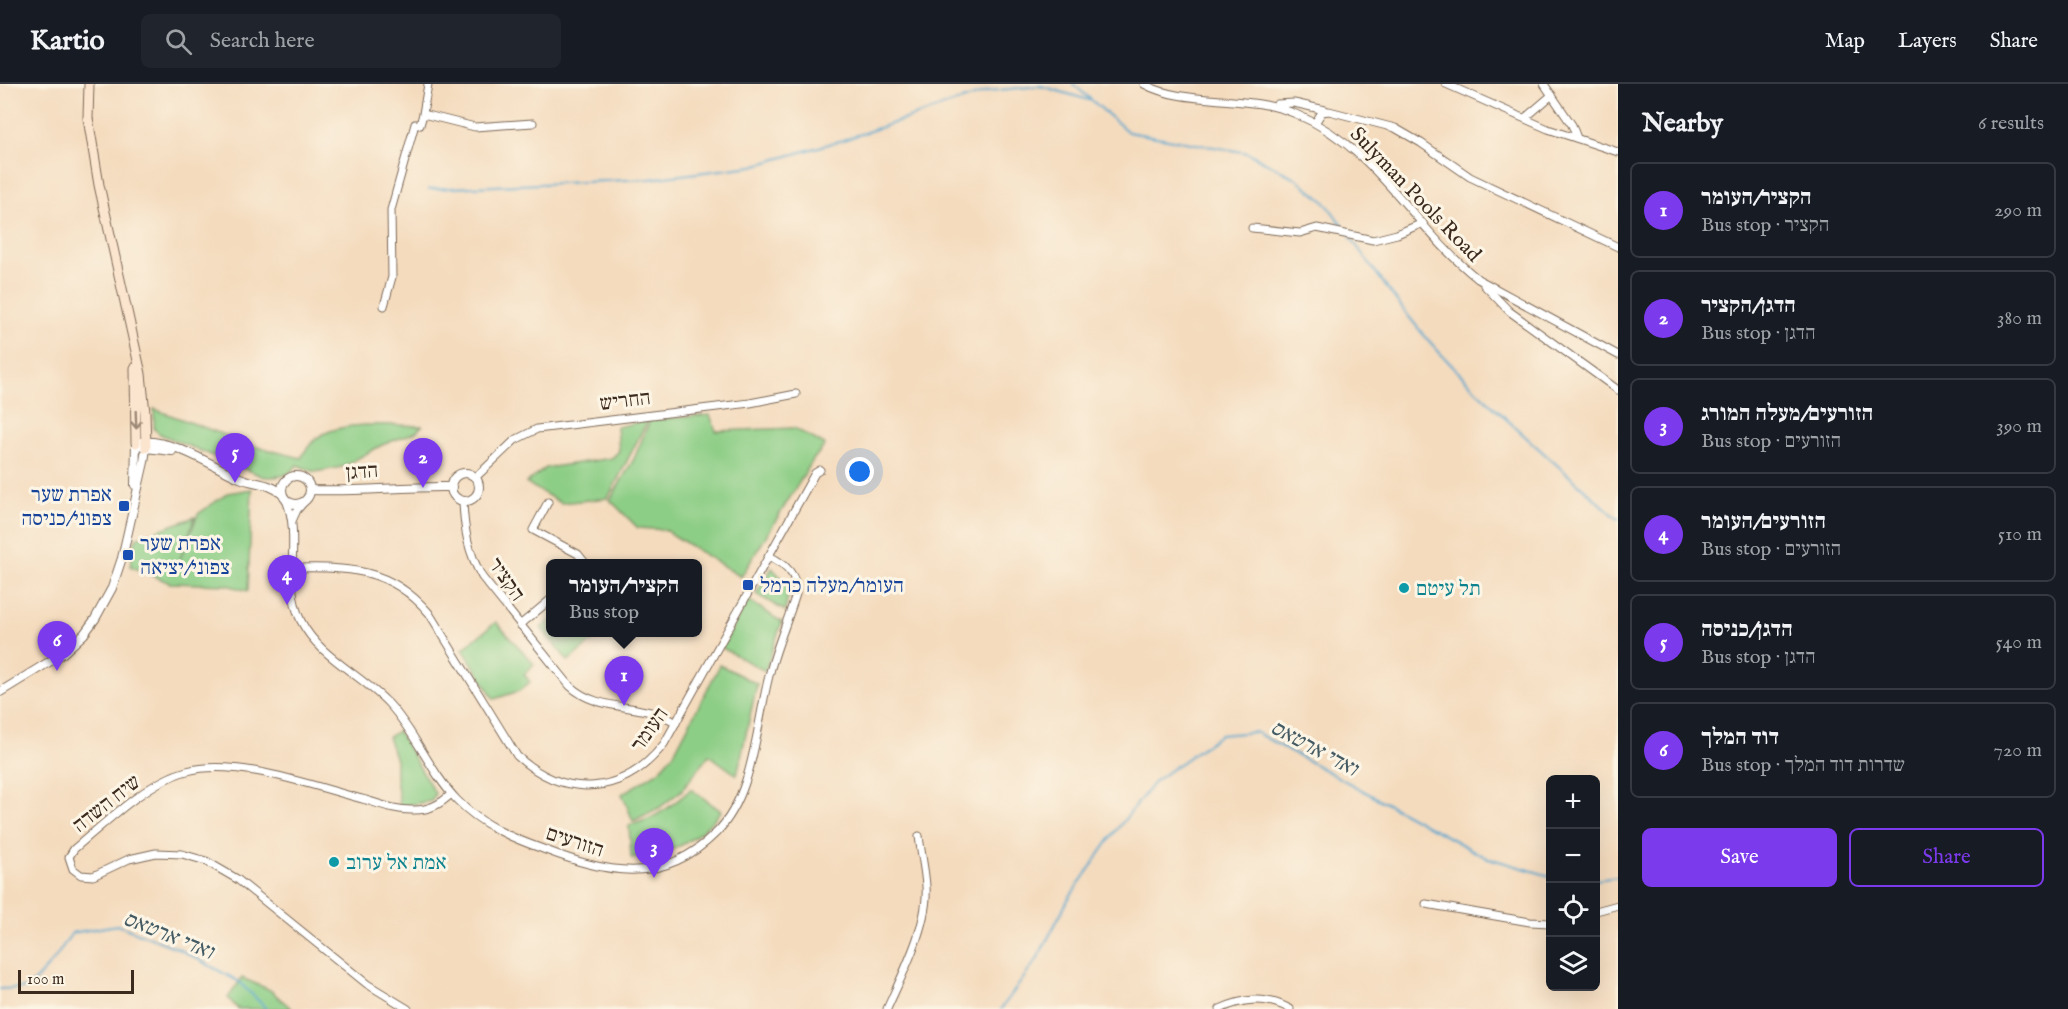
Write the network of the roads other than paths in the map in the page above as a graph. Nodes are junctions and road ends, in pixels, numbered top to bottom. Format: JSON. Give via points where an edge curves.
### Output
{"nodes":[{"id":1,"x":89,"y":84,"type":"edge"},
{"id":2,"x":93,"y":84,"type":"edge"},
{"id":3,"x":428,"y":84,"type":"edge"},
{"id":4,"x":1144,"y":84,"type":"edge"},
{"id":5,"x":1446,"y":84,"type":"edge"},
{"id":6,"x":1544,"y":84,"type":"edge"},
{"id":7,"x":1552,"y":95,"type":"junction"},
{"id":8,"x":1271,"y":104,"type":"junction"},
{"id":9,"x":1329,"y":111,"type":"junction"},
{"id":10,"x":423,"y":114,"type":"junction"},
{"id":11,"x":88,"y":118,"type":"junction"},
{"id":12,"x":1525,"y":118,"type":"junction"},
{"id":13,"x":532,"y":123,"type":"dead end"},
{"id":14,"x":1315,"y":123,"type":"junction"},
{"id":15,"x":1577,"y":138,"type":"junction"},
{"id":16,"x":1618,"y":152,"type":"edge"},
{"id":17,"x":1423,"y":224,"type":"junction"},
{"id":18,"x":1252,"y":228,"type":"dead end"},
{"id":19,"x":1618,"y":247,"type":"edge"},
{"id":20,"x":1478,"y":279,"type":"junction"},
{"id":21,"x":384,"y":306,"type":"dead end"},
{"id":22,"x":1618,"y":355,"type":"edge"},
{"id":23,"x":1618,"y":390,"type":"edge"},
{"id":24,"x":796,"y":394,"type":"dead end"},
{"id":25,"x":143,"y":444,"type":"junction"},
{"id":26,"x":820,"y":470,"type":"dead end"},
{"id":27,"x":288,"y":478,"type":"junction"},
{"id":28,"x":475,"y":478,"type":"junction"},
{"id":29,"x":265,"y":485,"type":"junction"},
{"id":30,"x":452,"y":487,"type":"junction"},
{"id":31,"x":310,"y":490,"type":"junction"},
{"id":32,"x":284,"y":497,"type":"junction"},
{"id":33,"x":463,"y":501,"type":"junction"},
{"id":34,"x":304,"y":502,"type":"junction"},
{"id":35,"x":548,"y":502,"type":"dead end"},
{"id":36,"x":291,"y":526,"type":"junction"},
{"id":37,"x":769,"y":556,"type":"junction"},
{"id":38,"x":582,"y":559,"type":"edge"},
{"id":39,"x":292,"y":568,"type":"junction"},
{"id":40,"x":546,"y":603,"type":"edge"},
{"id":41,"x":520,"y":625,"type":"junction"},
{"id":42,"x":2,"y":689,"type":"edge"},
{"id":43,"x":676,"y":723,"type":"junction"},
{"id":44,"x":452,"y":794,"type":"junction"},
{"id":45,"x":919,"y":836,"type":"dead end"},
{"id":46,"x":1426,"y":904,"type":"dead end"},
{"id":47,"x":1618,"y":905,"type":"edge"},
{"id":48,"x":1600,"y":910,"type":"edge"},
{"id":49,"x":1546,"y":923,"type":"edge"},
{"id":50,"x":408,"y":1009,"type":"edge"},
{"id":51,"x":887,"y":1009,"type":"edge"},
{"id":52,"x":1220,"y":1009,"type":"edge"},
{"id":53,"x":1290,"y":1009,"type":"edge"}],
"edges":[{"from":1,"to":11,"type":"main road"},
{"from":2,"to":11,"type":"main road"},
{"from":3,"to":10,"type":"street"},
{"from":4,"to":8,"type":"street","name":"Sulyman Pools Road","via":[[1200,98]]},
{"from":5,"to":12,"type":"street"},
{"from":6,"to":7,"type":"street"},
{"from":7,"to":12,"type":"street"},
{"from":7,"to":15,"type":"street"},
{"from":8,"to":9,"type":"street","via":[[1294,103]]},
{"from":8,"to":14,"type":"street","name":"Sulyman Pools Road"},
{"from":9,"to":14,"type":"street","via":[[1322,112]]},
{"from":9,"to":19,"type":"street","via":[[1395,128],[1470,177]]},
{"from":10,"to":13,"type":"street","via":[[475,127]]},
{"from":10,"to":21,"type":"street","via":[[420,125],[416,124],[391,210],[392,277]]},
{"from":11,"to":25,"type":"main road","via":[[143,388]]},
{"from":12,"to":15,"type":"street"},
{"from":14,"to":17,"type":"street","name":"Sulyman Pools Road","via":[[1346,142]]},
{"from":15,"to":16,"type":"street"},
{"from":17,"to":18,"type":"street","via":[[1373,240],[1317,228],[1300,233]]},
{"from":17,"to":20,"type":"street","name":"Sulyman Pools Road","via":[[1457,263]]},
{"from":20,"to":22,"type":"street","name":"Sulyman Pools Road"},
{"from":20,"to":23,"type":"street","via":[[1509,311]]},
{"from":24,"to":28,"type":"street","name":"החריש","via":[[537,429],[515,440]]},
{"from":25,"to":29,"type":"street","via":[[166,445]]},
{"from":25,"to":42,"type":"street","via":[[128,535],[104,604],[84,634],[62,654]]},
{"from":26,"to":37,"type":"street","name":"העומר"},
{"from":27,"to":29,"type":"street"},
{"from":27,"to":31,"type":"street","via":[[303,478]]},
{"from":27,"to":32,"type":"street","via":[[282,486]]},
{"from":28,"to":30,"type":"street","via":[[461,474]]},
{"from":28,"to":33,"type":"street","via":[[477,494]]},
{"from":29,"to":32,"type":"street"},
{"from":30,"to":31,"type":"street","name":"הדגן"},
{"from":30,"to":33,"type":"street","via":[[454,495]]},
{"from":31,"to":34,"type":"street"},
{"from":32,"to":34,"type":"street","via":[[296,505]]},
{"from":32,"to":36,"type":"street","name":"הזורעים"},
{"from":33,"to":41,"type":"street","name":"הקציר","via":[[465,531],[473,560],[487,585]]},
{"from":34,"to":36,"type":"street","via":[[295,512]]},
{"from":35,"to":38,"type":"street","via":[[533,530]]},
{"from":36,"to":39,"type":"street","name":"הזורעים"},
{"from":37,"to":43,"type":"street","name":"העומר"},
{"from":37,"to":44,"type":"street","name":"הזורעים","via":[[792,572],[796,594],[772,663],[741,795],[717,832],[702,846],[675,861],[645,869],[603,869],[506,834],[472,814]]},
{"from":39,"to":43,"type":"street","name":"העומר","via":[[364,571],[390,580],[411,594],[437,624],[517,756],[546,777],[582,785],[619,780],[651,760]]},
{"from":39,"to":44,"type":"street","name":"הזורעים","via":[[296,608],[309,634],[392,708]]},
{"from":40,"to":41,"type":"street"},
{"from":41,"to":43,"type":"street","name":"הקציר","via":[[580,695],[600,704],[658,714]]},
{"from":44,"to":50,"type":"street","name":"שיח השדה","via":[[432,807],[405,810],[251,770],[199,768],[152,787],[76,847],[69,857],[73,869],[90,876],[129,859],[156,854],[182,854],[206,861],[237,879],[371,987]]},
{"from":45,"to":51,"type":"street","via":[[926,888],[924,908]]},
{"from":46,"to":49,"type":"street"},
{"from":47,"to":48,"type":"street"},
{"from":52,"to":53,"type":"street","via":[[1258,999]]}]}
